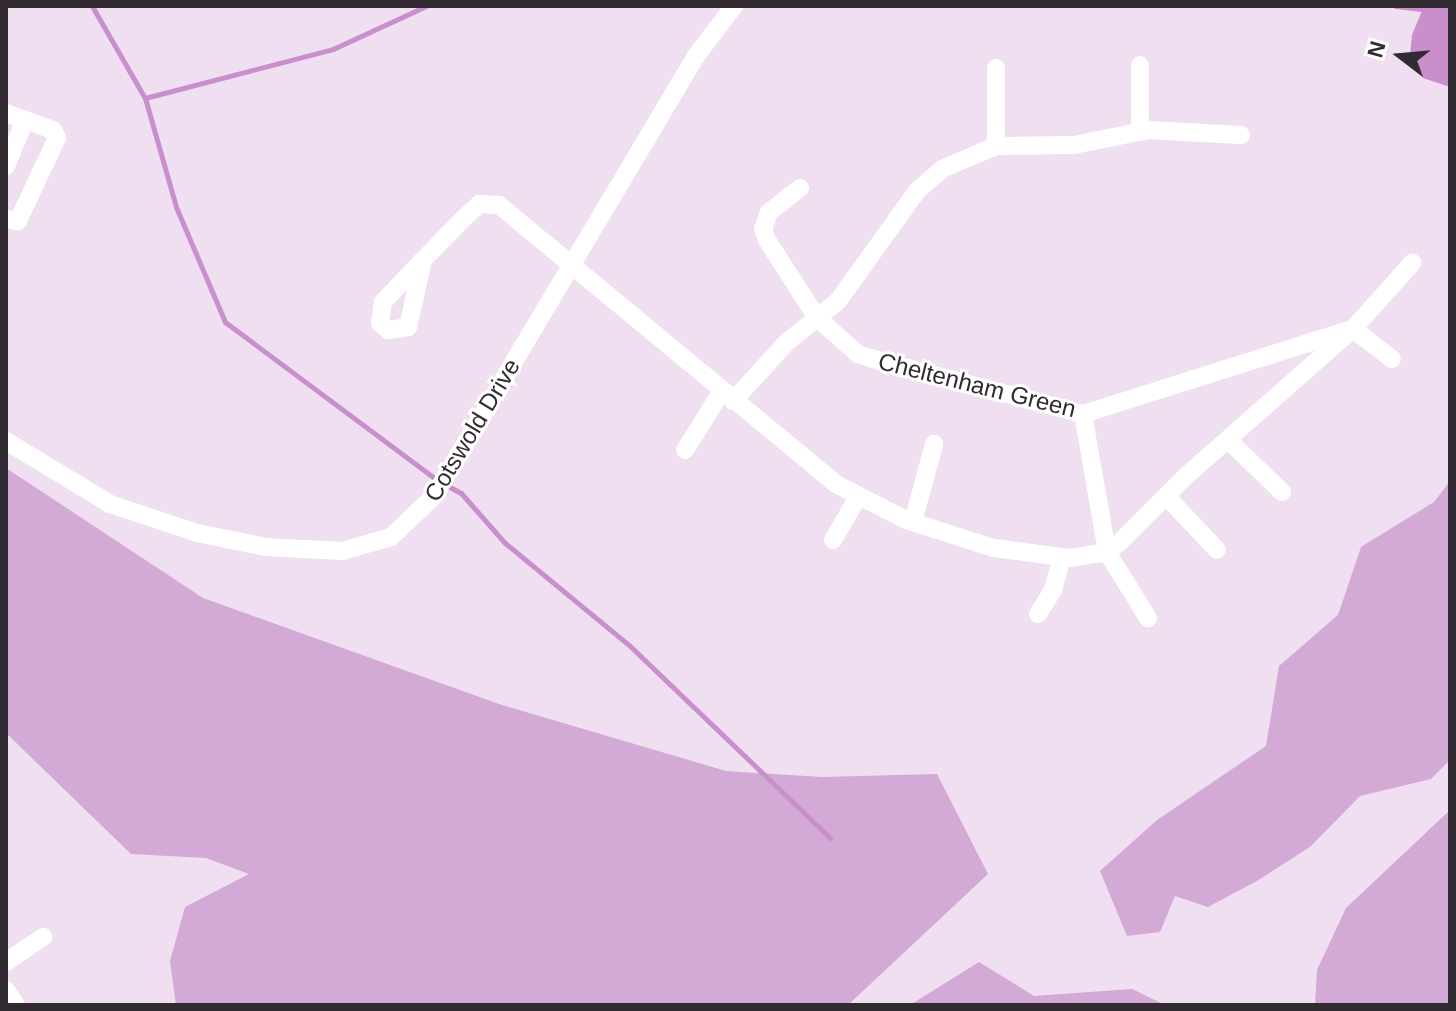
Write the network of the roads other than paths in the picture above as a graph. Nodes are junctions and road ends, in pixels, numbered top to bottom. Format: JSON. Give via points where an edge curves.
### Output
{"nodes":[{"id":1,"x":734,"y":6,"type":"edge"},
{"id":2,"x":1140,"y":65,"type":"dead end"},
{"id":3,"x":996,"y":68,"type":"dead end"},
{"id":4,"x":6,"y":113,"type":"edge"},
{"id":5,"x":25,"y":120,"type":"junction"},
{"id":6,"x":1140,"y":132,"type":"junction"},
{"id":7,"x":1241,"y":135,"type":"dead end"},
{"id":8,"x":996,"y":146,"type":"junction"},
{"id":9,"x":6,"y":166,"type":"edge"},
{"id":10,"x":800,"y":188,"type":"dead end"},
{"id":11,"x":6,"y":219,"type":"edge"},
{"id":12,"x":423,"y":260,"type":"dead end"},
{"id":13,"x":1412,"y":263,"type":"dead end"},
{"id":14,"x":571,"y":264,"type":"junction"},
{"id":15,"x":817,"y":318,"type":"junction"},
{"id":16,"x":1353,"y":329,"type":"junction"},
{"id":17,"x":1286,"y":349,"type":"junction"},
{"id":18,"x":1392,"y":359,"type":"dead end"},
{"id":19,"x":1302,"y":378,"type":"junction"},
{"id":20,"x":727,"y":396,"type":"junction"},
{"id":21,"x":1083,"y":414,"type":"junction"},
{"id":22,"x":1228,"y":440,"type":"junction"},
{"id":23,"x":6,"y":441,"type":"edge"},
{"id":24,"x":934,"y":444,"type":"dead end"},
{"id":25,"x":685,"y":450,"type":"dead end"},
{"id":26,"x":1282,"y":492,"type":"dead end"},
{"id":27,"x":1166,"y":496,"type":"junction"},
{"id":28,"x":858,"y":497,"type":"junction"},
{"id":29,"x":913,"y":522,"type":"junction"},
{"id":30,"x":833,"y":540,"type":"dead end"},
{"id":31,"x":1217,"y":550,"type":"dead end"},
{"id":32,"x":1107,"y":552,"type":"junction"},
{"id":33,"x":1062,"y":557,"type":"junction"},
{"id":34,"x":1038,"y":614,"type":"dead end"},
{"id":35,"x":1148,"y":618,"type":"dead end"},
{"id":36,"x":43,"y":937,"type":"dead end"},
{"id":37,"x":6,"y":962,"type":"edge"},
{"id":38,"x":6,"y":990,"type":"edge"},
{"id":39,"x":16,"y":1005,"type":"edge"}],
"edges":[{"from":1,"to":14,"type":"street","name":"Cotswold Drive","via":[[696,56]]},
{"from":2,"to":6,"type":"street"},
{"from":3,"to":8,"type":"street"},
{"from":4,"to":5,"type":"street"},
{"from":5,"to":9,"type":"street"},
{"from":5,"to":11,"type":"street","via":[[53,130],[57,138],[18,221]]},
{"from":6,"to":7,"type":"street"},
{"from":6,"to":8,"type":"street","via":[[1074,145]]},
{"from":8,"to":15,"type":"street","via":[[942,169],[917,191],[866,267]]},
{"from":10,"to":15,"type":"street","name":"Cheltenham Green","via":[[769,212],[763,229]]},
{"from":12,"to":14,"type":"street","via":[[479,204],[492,202]]},
{"from":13,"to":16,"type":"street"},
{"from":14,"to":20,"type":"street"},
{"from":14,"to":23,"type":"street","name":"Cotswold Drive","via":[[434,496],[405,527],[362,548],[266,547],[156,522],[110,504]]},
{"from":15,"to":20,"type":"street"},
{"from":15,"to":21,"type":"street","name":"Cheltenham Green","via":[[858,354]]},
{"from":16,"to":17,"type":"street","name":"Cheltenham Green"},
{"from":16,"to":18,"type":"street"},
{"from":16,"to":19,"type":"street"},
{"from":17,"to":19,"type":"street"},
{"from":17,"to":21,"type":"street","name":"Cheltenham Green"},
{"from":19,"to":22,"type":"street"},
{"from":20,"to":25,"type":"street"},
{"from":20,"to":28,"type":"street"},
{"from":21,"to":32,"type":"street"},
{"from":22,"to":26,"type":"street"},
{"from":22,"to":27,"type":"street"},
{"from":24,"to":29,"type":"street"},
{"from":27,"to":31,"type":"street"},
{"from":27,"to":32,"type":"street"},
{"from":28,"to":29,"type":"street"},
{"from":28,"to":30,"type":"street"},
{"from":29,"to":33,"type":"street","via":[[994,548]]},
{"from":32,"to":33,"type":"street"},
{"from":32,"to":35,"type":"street"},
{"from":33,"to":34,"type":"street","via":[[1053,590]]},
{"from":36,"to":37,"type":"street"},
{"from":38,"to":39,"type":"street"}]}
